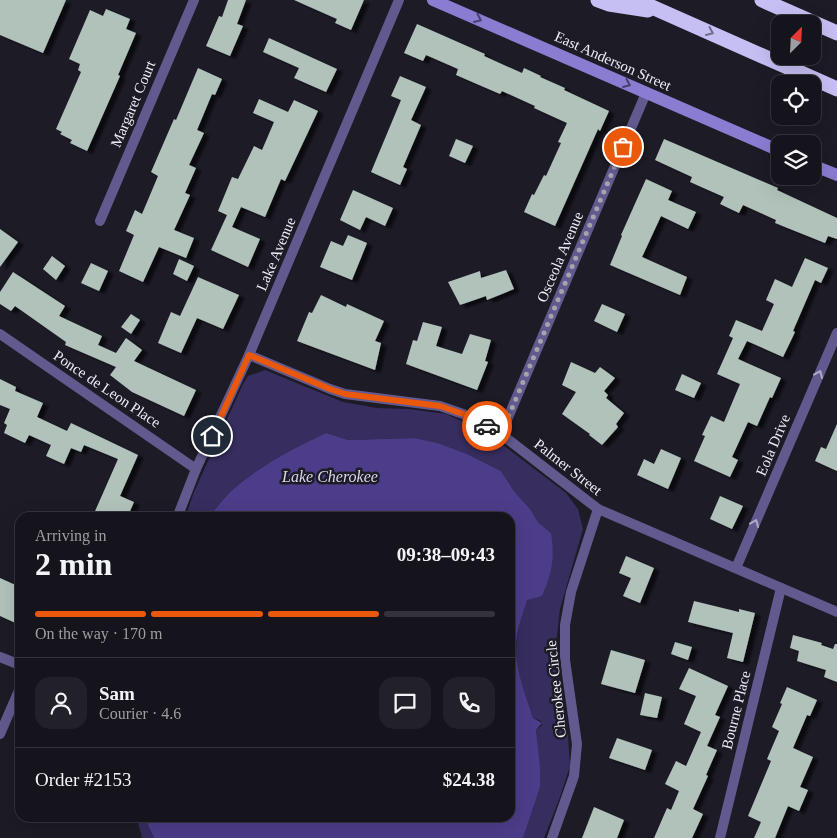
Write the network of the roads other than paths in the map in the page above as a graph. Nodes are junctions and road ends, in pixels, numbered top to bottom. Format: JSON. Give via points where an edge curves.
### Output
{"nodes":[{"id":1,"x":194,"y":0,"type":"edge"},
{"id":2,"x":399,"y":0,"type":"edge"},
{"id":3,"x":433,"y":0,"type":"edge"},
{"id":4,"x":598,"y":0,"type":"edge"},
{"id":5,"x":636,"y":0,"type":"edge"},
{"id":6,"x":762,"y":0,"type":"edge"},
{"id":7,"x":665,"y":13,"type":"junction"},
{"id":8,"x":837,"y":33,"type":"edge"},
{"id":9,"x":837,"y":88,"type":"edge"},
{"id":10,"x":646,"y":93,"type":"junction"},
{"id":11,"x":771,"y":147,"type":"edge"},
{"id":12,"x":821,"y":169,"type":"edge"},
{"id":13,"x":837,"y":176,"type":"edge"},
{"id":14,"x":100,"y":221,"type":"dead end"},
{"id":15,"x":837,"y":333,"type":"edge"},
{"id":16,"x":0,"y":334,"type":"edge"},
{"id":17,"x":249,"y":355,"type":"junction"},
{"id":18,"x":501,"y":434,"type":"junction"},
{"id":19,"x":196,"y":469,"type":"junction"},
{"id":20,"x":598,"y":509,"type":"junction"},
{"id":21,"x":178,"y":512,"type":"edge"},
{"id":22,"x":736,"y":568,"type":"junction"},
{"id":23,"x":782,"y":588,"type":"junction"},
{"id":24,"x":837,"y":612,"type":"edge"},
{"id":25,"x":0,"y":657,"type":"edge"},
{"id":26,"x":15,"y":663,"type":"edge"},
{"id":27,"x":15,"y":700,"type":"edge"},
{"id":28,"x":0,"y":734,"type":"edge"},
{"id":29,"x":552,"y":838,"type":"edge"},
{"id":30,"x":720,"y":838,"type":"edge"}],
"edges":[{"from":1,"to":14,"type":"street","name":"Margaret Court"},
{"from":2,"to":17,"type":"street","name":"Lake Avenue"},
{"from":3,"to":10,"type":"main road","name":"East Anderson Street","one_way":true},
{"from":4,"to":7,"type":"highway"},
{"from":5,"to":7,"type":"highway"},
{"from":6,"to":8,"type":"highway"},
{"from":7,"to":9,"type":"highway","one_way":true},
{"from":10,"to":11,"type":"main road","name":"East Anderson Street"},
{"from":10,"to":18,"type":"street","name":"Osceola Avenue"},
{"from":12,"to":13,"type":"main road"},
{"from":22,"to":15,"type":"street","name":"Eola Drive","one_way":true},
{"from":16,"to":19,"type":"street","name":"Ponce de Leon Place"},
{"from":17,"to":18,"type":"street","name":"Palmer Street","via":[[345,394],[440,406]]},
{"from":17,"to":19,"type":"street","name":"Lake Avenue"},
{"from":18,"to":20,"type":"street","name":"Palmer Street"},
{"from":19,"to":21,"type":"street","name":"Lake Avenue"},
{"from":20,"to":22,"type":"street","name":"Palmer Street"},
{"from":20,"to":29,"type":"street","name":"Cherokee Circle","via":[[571,592],[565,625],[565,660],[577,744],[574,776]]},
{"from":22,"to":23,"type":"street","name":"Palmer Street"},
{"from":23,"to":24,"type":"street","name":"Palmer Street"},
{"from":23,"to":30,"type":"street","name":"Bourne Place"},
{"from":25,"to":26,"type":"street"},
{"from":27,"to":28,"type":"street"}]}
